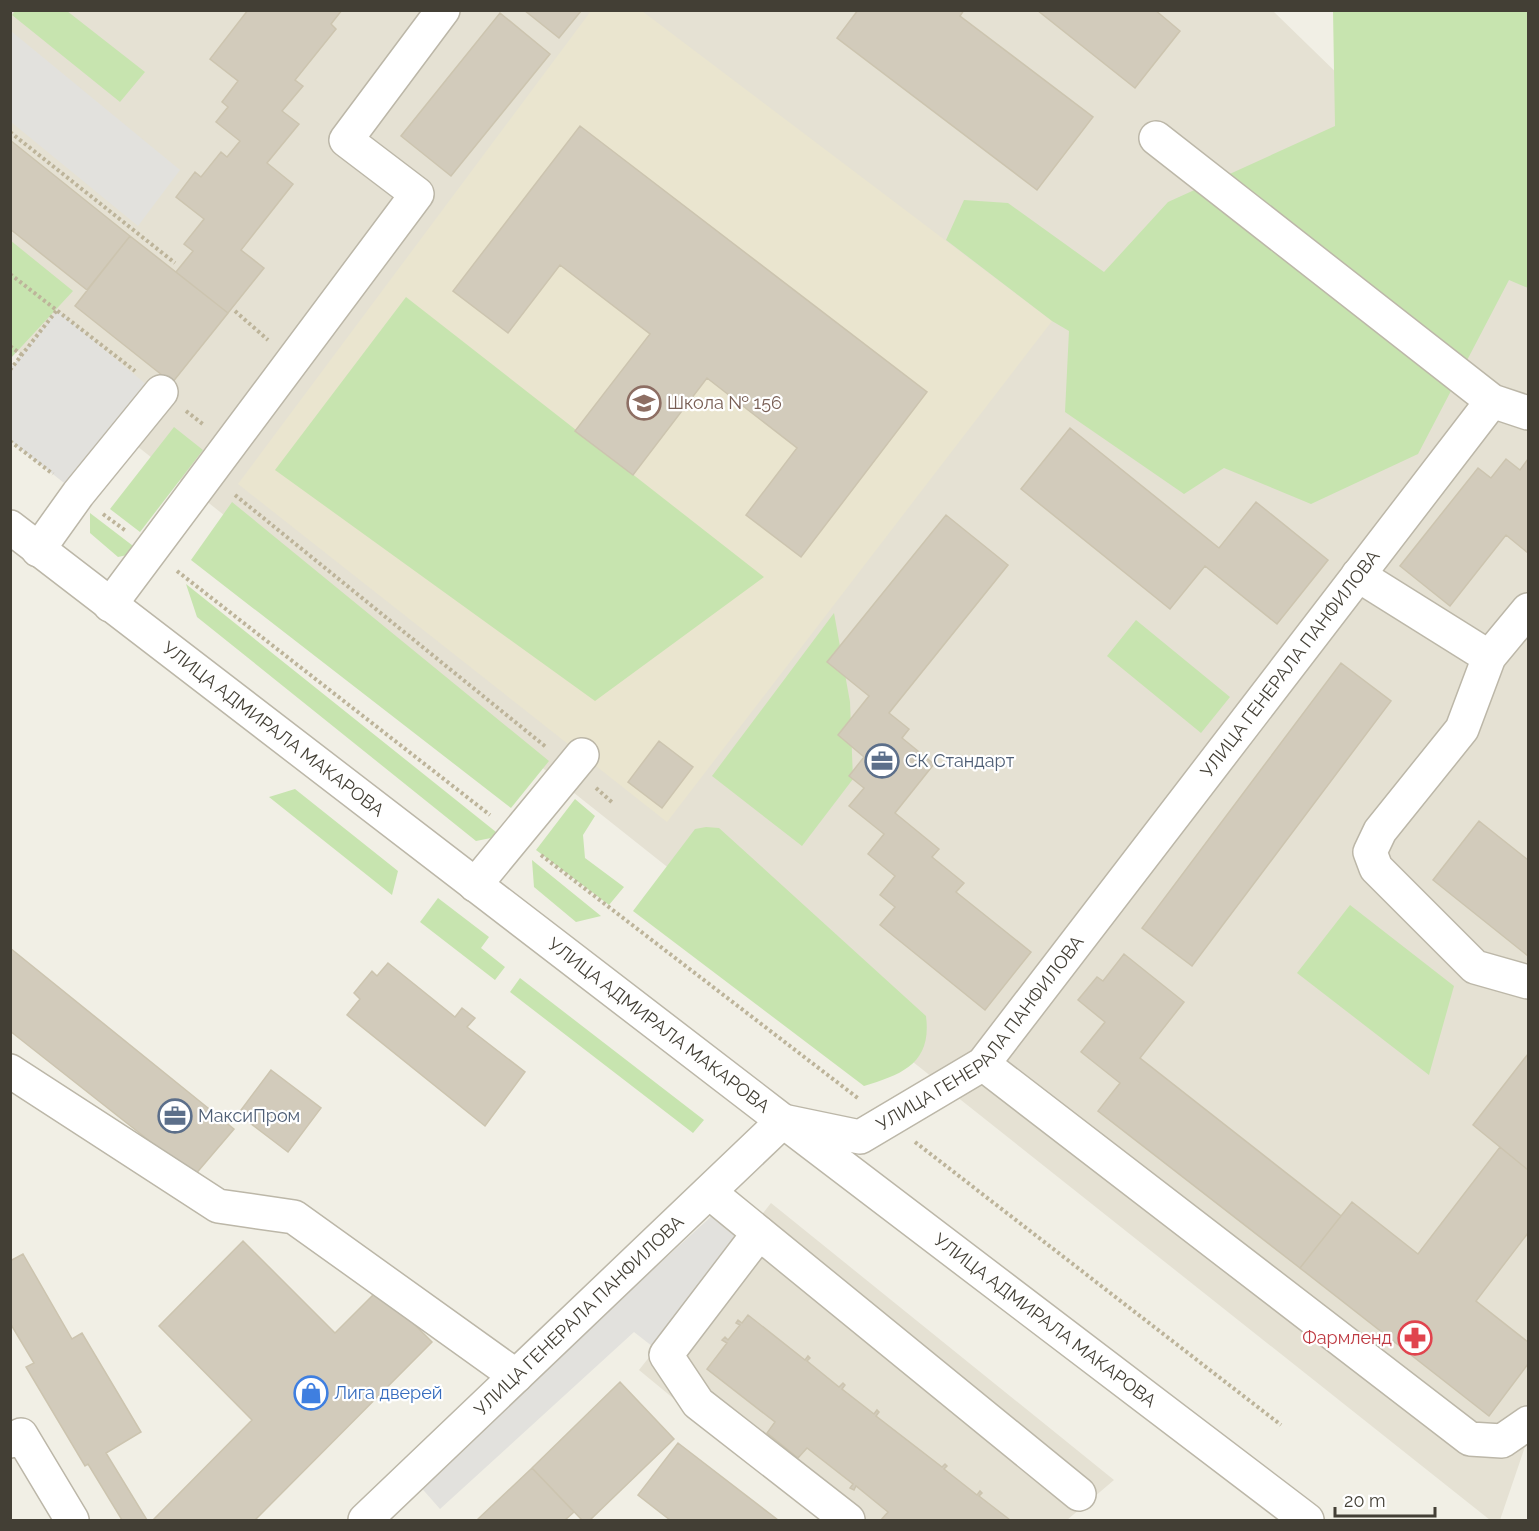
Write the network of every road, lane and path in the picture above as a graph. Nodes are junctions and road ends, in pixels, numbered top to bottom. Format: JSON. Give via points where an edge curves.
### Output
{"nodes":[{"id":1,"x":443,"y":10,"type":"edge"},
{"id":2,"x":10,"y":132,"type":"edge"},
{"id":3,"x":1156,"y":138,"type":"dead end"},
{"id":4,"x":175,"y":263,"type":"dead end"},
{"id":5,"x":10,"y":274,"type":"edge"},
{"id":6,"x":57,"y":310,"type":"junction"},
{"id":7,"x":235,"y":311,"type":"dead end"},
{"id":8,"x":10,"y":346,"type":"edge"},
{"id":9,"x":22,"y":355,"type":"junction"},
{"id":10,"x":293,"y":361,"type":"junction"},
{"id":11,"x":10,"y":370,"type":"edge"},
{"id":12,"x":162,"y":392,"type":"junction"},
{"id":13,"x":1492,"y":401,"type":"junction"},
{"id":14,"x":1528,"y":413,"type":"edge"},
{"id":15,"x":10,"y":441,"type":"edge"},
{"id":16,"x":230,"y":445,"type":"junction"},
{"id":17,"x":209,"y":474,"type":"junction"},
{"id":18,"x":78,"y":494,"type":"junction"},
{"id":19,"x":10,"y":527,"type":"edge"},
{"id":20,"x":38,"y":550,"type":"junction"},
{"id":21,"x":151,"y":551,"type":"junction"},
{"id":22,"x":1358,"y":575,"type":"junction"},
{"id":23,"x":111,"y":605,"type":"junction"},
{"id":24,"x":1528,"y":610,"type":"edge"},
{"id":25,"x":1489,"y":657,"type":"junction"},
{"id":26,"x":577,"y":762,"type":"joint"},
{"id":27,"x":516,"y":835,"type":"junction"},
{"id":28,"x":475,"y":885,"type":"junction"},
{"id":29,"x":1528,"y":982,"type":"edge"},
{"id":30,"x":983,"y":1064,"type":"junction"},
{"id":31,"x":10,"y":1071,"type":"edge"},
{"id":32,"x":783,"y":1121,"type":"junction"},
{"id":33,"x":709,"y":1192,"type":"junction"},
{"id":34,"x":759,"y":1233,"type":"junction"},
{"id":35,"x":516,"y":1376,"type":"junction"},
{"id":36,"x":1528,"y":1423,"type":"edge"},
{"id":37,"x":10,"y":1441,"type":"edge"},
{"id":38,"x":1079,"y":1494,"type":"dead end"},
{"id":39,"x":72,"y":1521,"type":"edge"},
{"id":40,"x":365,"y":1521,"type":"edge"},
{"id":41,"x":848,"y":1521,"type":"edge"},
{"id":42,"x":1307,"y":1521,"type":"edge"}],
"edges":[{"from":1,"to":10,"type":"street","via":[[346,140],[417,194]]},
{"from":2,"to":4,"type":"path"},
{"from":3,"to":13,"type":"street"},
{"from":5,"to":6,"type":"path"},
{"from":6,"to":9,"type":"path"},
{"from":6,"to":12,"type":"path"},
{"from":7,"to":10,"type":"path"},
{"from":8,"to":9,"type":"path"},
{"from":9,"to":11,"type":"path"},
{"from":10,"to":16,"type":"street"},
{"from":12,"to":16,"type":"path"},
{"from":12,"to":18,"type":"street"},
{"from":13,"to":14,"type":"street"},
{"from":13,"to":22,"type":"street","name":"УЛИЦА ГЕНЕРАЛА ПАНФИЛОВА"},
{"from":15,"to":18,"type":"path"},
{"from":16,"to":17,"type":"street"},
{"from":17,"to":21,"type":"street"},
{"from":17,"to":26,"type":"path"},
{"from":18,"to":20,"type":"street"},
{"from":18,"to":21,"type":"path"},
{"from":19,"to":20,"type":"street","name":"УЛИЦА АДМИРАЛА МАКАРОВА"},
{"from":20,"to":23,"type":"street","name":"УЛИЦА АДМИРАЛА МАКАРОВА"},
{"from":21,"to":23,"type":"street"},
{"from":21,"to":27,"type":"path"},
{"from":22,"to":25,"type":"street"},
{"from":22,"to":30,"type":"street","name":"УЛИЦА ГЕНЕРАЛА ПАНФИЛОВА"},
{"from":23,"to":28,"type":"street","name":"УЛИЦА АДМИРАЛА МАКАРОВА"},
{"from":24,"to":25,"type":"street"},
{"from":25,"to":29,"type":"street","via":[[1462,729],[1380,831],[1370,852],[1376,868],[1475,967]]},
{"from":26,"to":27,"type":"street"},
{"from":27,"to":28,"type":"street"},
{"from":28,"to":32,"type":"street","name":"УЛИЦА АДМИРАЛА МАКАРОВА"},
{"from":30,"to":32,"type":"street","name":"УЛИЦА ГЕНЕРАЛА ПАНФИЛОВА","via":[[860,1137]]},
{"from":30,"to":36,"type":"street","via":[[1470,1439],[1502,1441]]},
{"from":31,"to":35,"type":"street","via":[[218,1206],[294,1217]]},
{"from":32,"to":33,"type":"street","name":"УЛИЦА ГЕНЕРАЛА ПАНФИЛОВА"},
{"from":32,"to":42,"type":"street","name":"УЛИЦА АДМИРАЛА МАКАРОВА"},
{"from":33,"to":34,"type":"street"},
{"from":33,"to":35,"type":"street","name":"УЛИЦА ГЕНЕРАЛА ПАНФИЛОВА"},
{"from":34,"to":38,"type":"street"},
{"from":34,"to":41,"type":"street","via":[[666,1355],[698,1403]]},
{"from":35,"to":40,"type":"street","name":"УЛИЦА ГЕНЕРАЛА ПАНФИЛОВА"},
{"from":37,"to":39,"type":"street","via":[[21,1435]]}]}
